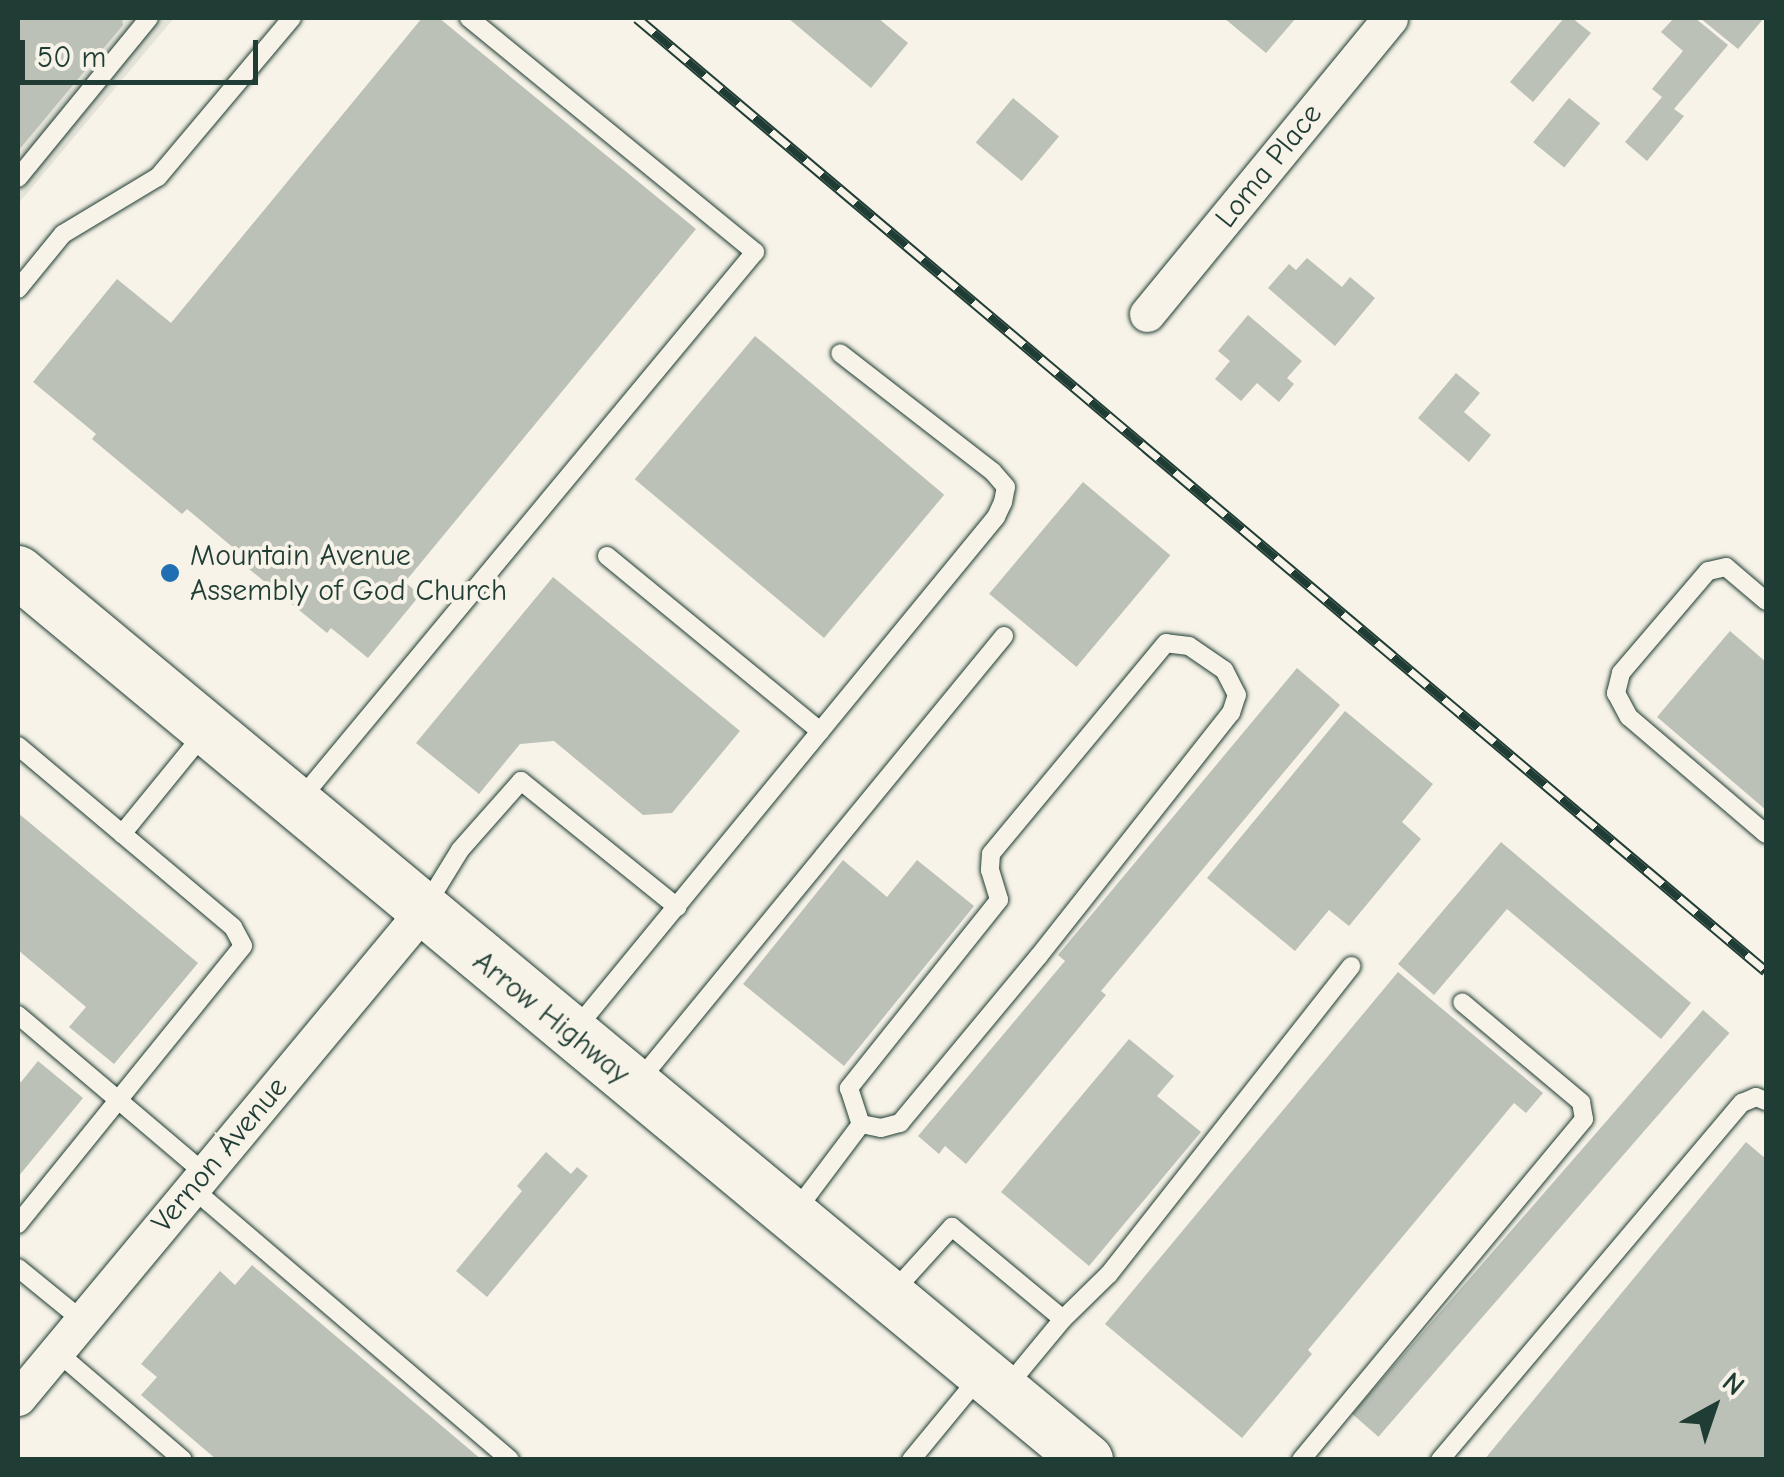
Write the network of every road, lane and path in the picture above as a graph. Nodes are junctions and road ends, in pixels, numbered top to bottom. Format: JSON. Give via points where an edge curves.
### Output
{"nodes":[{"id":1,"x":149,"y":18,"type":"edge"},
{"id":2,"x":292,"y":18,"type":"edge"},
{"id":3,"x":469,"y":18,"type":"edge"},
{"id":4,"x":1390,"y":18,"type":"edge"},
{"id":5,"x":18,"y":178,"type":"edge"},
{"id":6,"x":18,"y":289,"type":"edge"},
{"id":7,"x":1147,"y":314,"type":"dead end"},
{"id":8,"x":840,"y":353,"type":"dead end"},
{"id":9,"x":607,"y":556,"type":"dead end"},
{"id":10,"x":18,"y":572,"type":"edge"},
{"id":11,"x":1766,"y":600,"type":"edge"},
{"id":12,"x":1004,"y":636,"type":"dead end"},
{"id":13,"x":206,"y":731,"type":"junction"},
{"id":14,"x":820,"y":731,"type":"junction"},
{"id":15,"x":18,"y":746,"type":"edge"},
{"id":16,"x":295,"y":806,"type":"junction"},
{"id":17,"x":122,"y":834,"type":"junction"},
{"id":18,"x":1766,"y":834,"type":"edge"},
{"id":19,"x":677,"y":907,"type":"junction"},
{"id":20,"x":422,"y":912,"type":"junction"},
{"id":21,"x":1351,"y":966,"type":"dead end"},
{"id":22,"x":1462,"y":1002,"type":"dead end"},
{"id":23,"x":18,"y":1015,"type":"edge"},
{"id":24,"x":571,"y":1034,"type":"junction"},
{"id":25,"x":634,"y":1087,"type":"junction"},
{"id":26,"x":121,"y":1099,"type":"junction"},
{"id":27,"x":1766,"y":1101,"type":"edge"},
{"id":28,"x":860,"y":1124,"type":"junction"},
{"id":29,"x":198,"y":1181,"type":"junction"},
{"id":30,"x":792,"y":1216,"type":"junction"},
{"id":31,"x":18,"y":1224,"type":"edge"},
{"id":32,"x":18,"y":1268,"type":"edge"},
{"id":33,"x":890,"y":1296,"type":"junction"},
{"id":34,"x":1063,"y":1319,"type":"junction"},
{"id":35,"x":82,"y":1320,"type":"junction"},
{"id":36,"x":56,"y":1351,"type":"junction"},
{"id":37,"x":993,"y":1382,"type":"junction"},
{"id":38,"x":18,"y":1398,"type":"edge"},
{"id":39,"x":183,"y":1460,"type":"edge"},
{"id":40,"x":510,"y":1460,"type":"edge"},
{"id":41,"x":911,"y":1460,"type":"edge"},
{"id":42,"x":1087,"y":1460,"type":"edge"},
{"id":43,"x":1301,"y":1460,"type":"edge"},
{"id":44,"x":1440,"y":1460,"type":"edge"}],
"edges":[{"from":1,"to":5,"type":"lane"},
{"from":2,"to":6,"type":"lane","via":[[158,177],[63,234]]},
{"from":3,"to":16,"type":"lane","via":[[755,252]]},
{"from":4,"to":7,"type":"street","name":"Loma Place"},
{"from":8,"to":14,"type":"lane","via":[[1006,487],[996,517]]},
{"from":9,"to":14,"type":"lane"},
{"from":10,"to":13,"type":"main road","name":"Arrow Highway"},
{"from":11,"to":18,"type":"lane","via":[[1726,567],[1708,571],[1621,673],[1616,693],[1629,718]]},
{"from":12,"to":25,"type":"lane"},
{"from":13,"to":16,"type":"main road","name":"Arrow Highway"},
{"from":13,"to":17,"type":"lane"},
{"from":14,"to":19,"type":"lane"},
{"from":15,"to":17,"type":"lane"},
{"from":16,"to":20,"type":"main road","name":"Arrow Highway"},
{"from":17,"to":26,"type":"lane","via":[[233,927],[244,946]]},
{"from":19,"to":20,"type":"lane","via":[[520,782],[460,850]]},
{"from":19,"to":24,"type":"lane"},
{"from":20,"to":24,"type":"main road","name":"Arrow Highway"},
{"from":20,"to":29,"type":"street","name":"Vernon Avenue"},
{"from":21,"to":34,"type":"lane","via":[[1109,1274]]},
{"from":22,"to":43,"type":"lane","via":[[1581,1102],[1584,1119]]},
{"from":23,"to":26,"type":"lane"},
{"from":24,"to":25,"type":"main road","name":"Arrow Highway"},
{"from":25,"to":30,"type":"main road","name":"Arrow Highway"},
{"from":26,"to":29,"type":"lane"},
{"from":26,"to":31,"type":"lane"},
{"from":27,"to":44,"type":"lane","via":[[1756,1097],[1742,1104]]},
{"from":28,"to":28,"type":"lane","via":[[900,1123],[1038,958],[1231,713],[1237,695],[1224,670],[1189,646],[1166,643],[991,854],[999,900],[849,1088]]},
{"from":28,"to":30,"type":"lane"},
{"from":29,"to":35,"type":"street","name":"Vernon Avenue"},
{"from":29,"to":40,"type":"lane"},
{"from":30,"to":33,"type":"main road","name":"Arrow Highway"},
{"from":32,"to":35,"type":"lane"},
{"from":33,"to":34,"type":"lane","via":[[952,1226]]},
{"from":33,"to":37,"type":"main road","name":"Arrow Highway"},
{"from":34,"to":37,"type":"lane"},
{"from":35,"to":36,"type":"street","name":"Vernon Avenue"},
{"from":36,"to":38,"type":"street","name":"Vernon Avenue"},
{"from":36,"to":39,"type":"lane"},
{"from":37,"to":41,"type":"lane"},
{"from":37,"to":42,"type":"main road","name":"Arrow Highway"}]}
